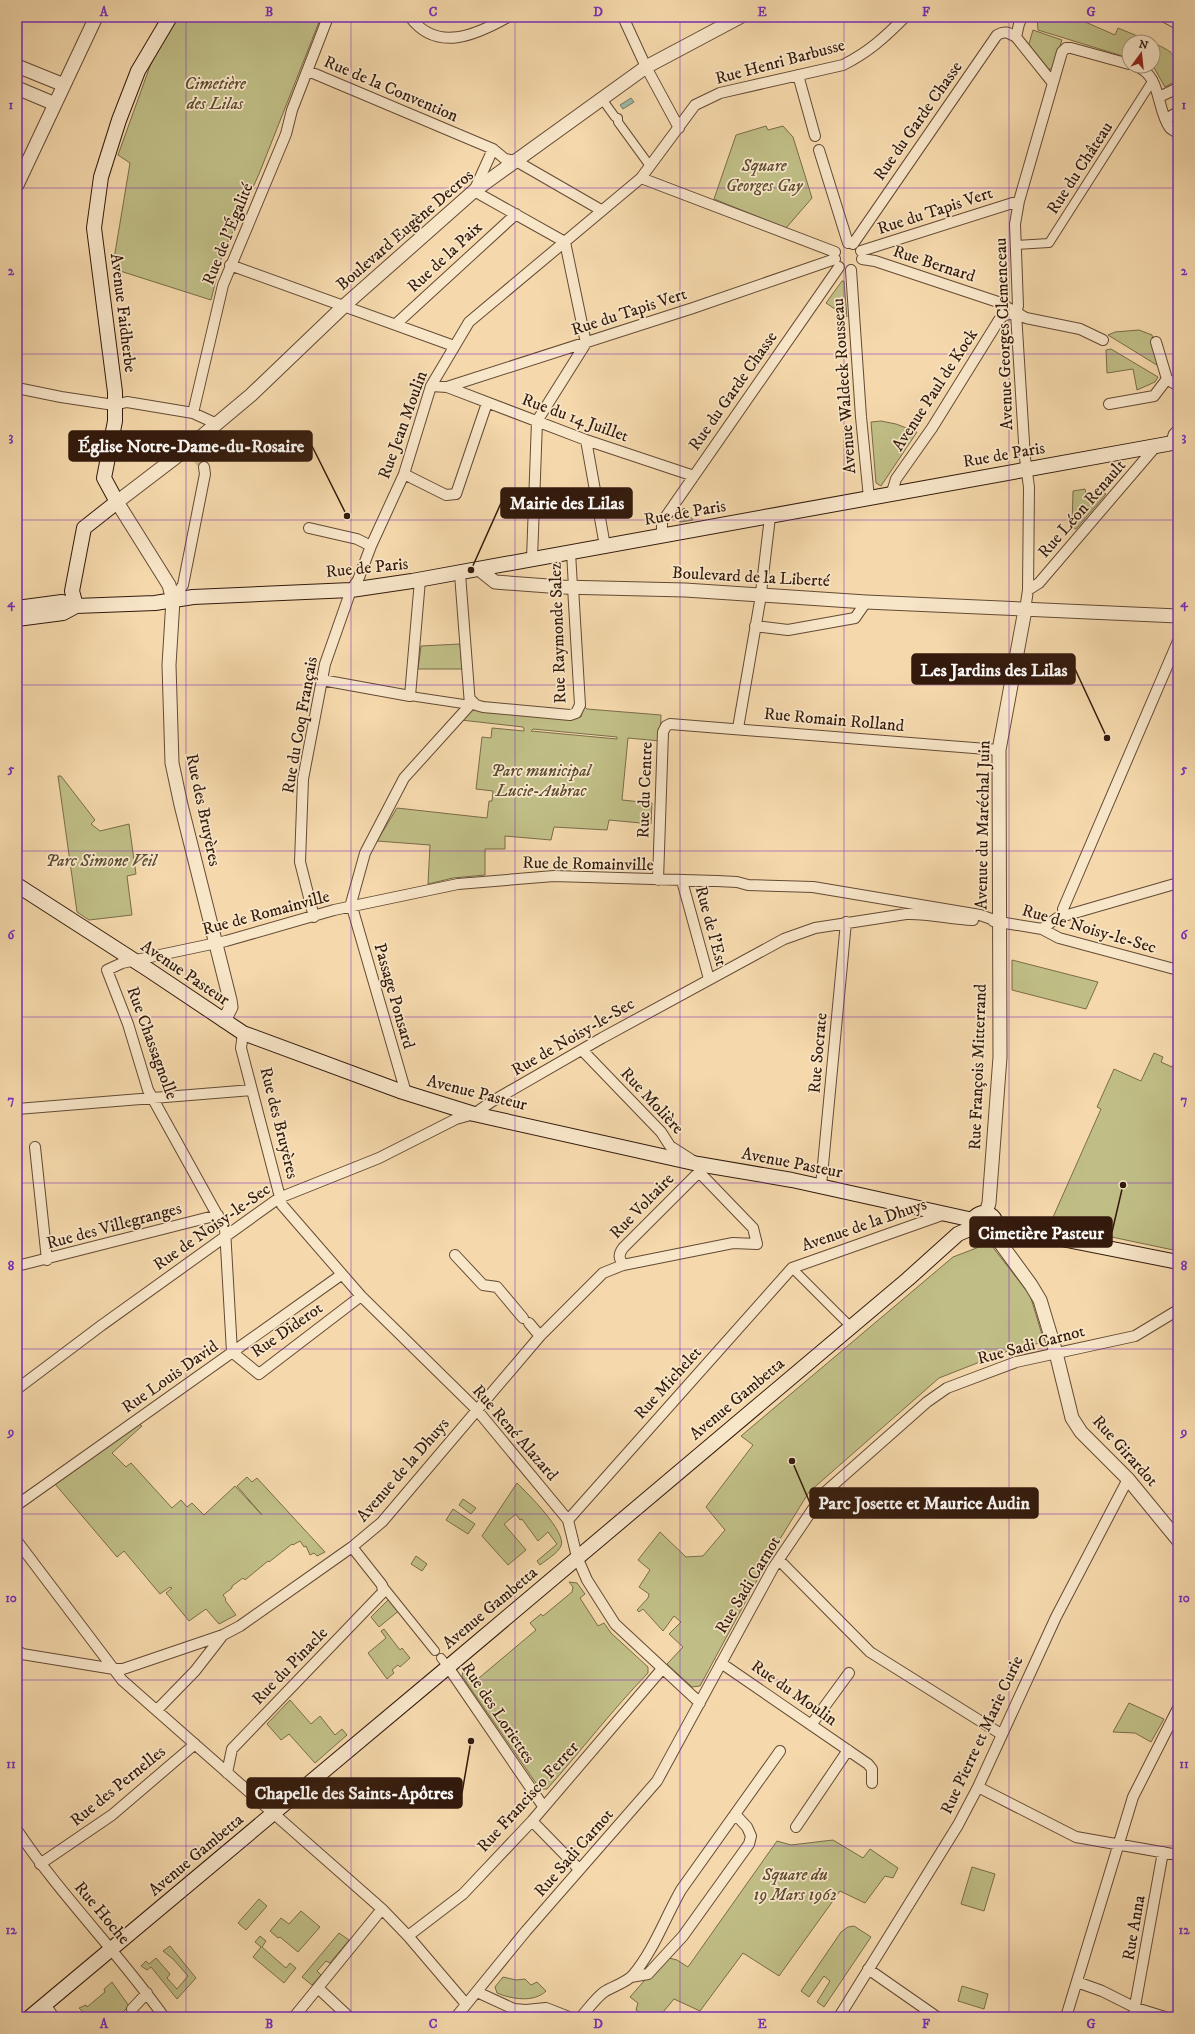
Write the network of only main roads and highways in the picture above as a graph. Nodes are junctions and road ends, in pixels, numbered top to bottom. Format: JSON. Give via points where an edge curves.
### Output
{"nodes":[{"id":1,"x":170,"y":17,"type":"edge"},
{"id":2,"x":1176,"y":439,"type":"edge"},
{"id":3,"x":76,"y":606,"type":"junction"},
{"id":4,"x":17,"y":608,"type":"edge"},
{"id":5,"x":17,"y":619,"type":"edge"},
{"id":6,"x":17,"y":885,"type":"edge"},
{"id":7,"x":973,"y":1224,"type":"junction"},
{"id":8,"x":994,"y":1229,"type":"junction"},
{"id":9,"x":1178,"y":1262,"type":"edge"},
{"id":10,"x":30,"y":2017,"type":"edge"}],
"edges":[{"from":1,"to":3,"type":"main road","name":"Avenue Faidherbe","via":[[138,71],[108,152],[97,202],[94,228],[114,389],[115,421],[104,478],[117,502],[84,528],[72,591]]},
{"from":2,"to":3,"type":"main road","name":"Rue de Paris","via":[[1157,446],[460,574],[351,590],[193,597],[155,603]]},
{"from":3,"to":4,"type":"main road","name":"Rue de Paris","via":[[62,602]]},
{"from":3,"to":5,"type":"main road","name":"Rue de Paris","via":[[63,613]]},
{"from":6,"to":7,"type":"main road","name":"Avenue Pasteur","via":[[243,1033],[406,1093],[474,1114],[698,1168],[821,1186],[947,1213]]},
{"from":7,"to":8,"type":"main road","via":[[976,1233],[983,1236]]},
{"from":7,"to":8,"type":"main road","via":[[978,1214],[986,1213],[994,1219]]},
{"from":7,"to":10,"type":"main road","name":"Avenue Gambetta","via":[[958,1234],[577,1557],[441,1659],[274,1813]]},
{"from":8,"to":9,"type":"main road"}]}
